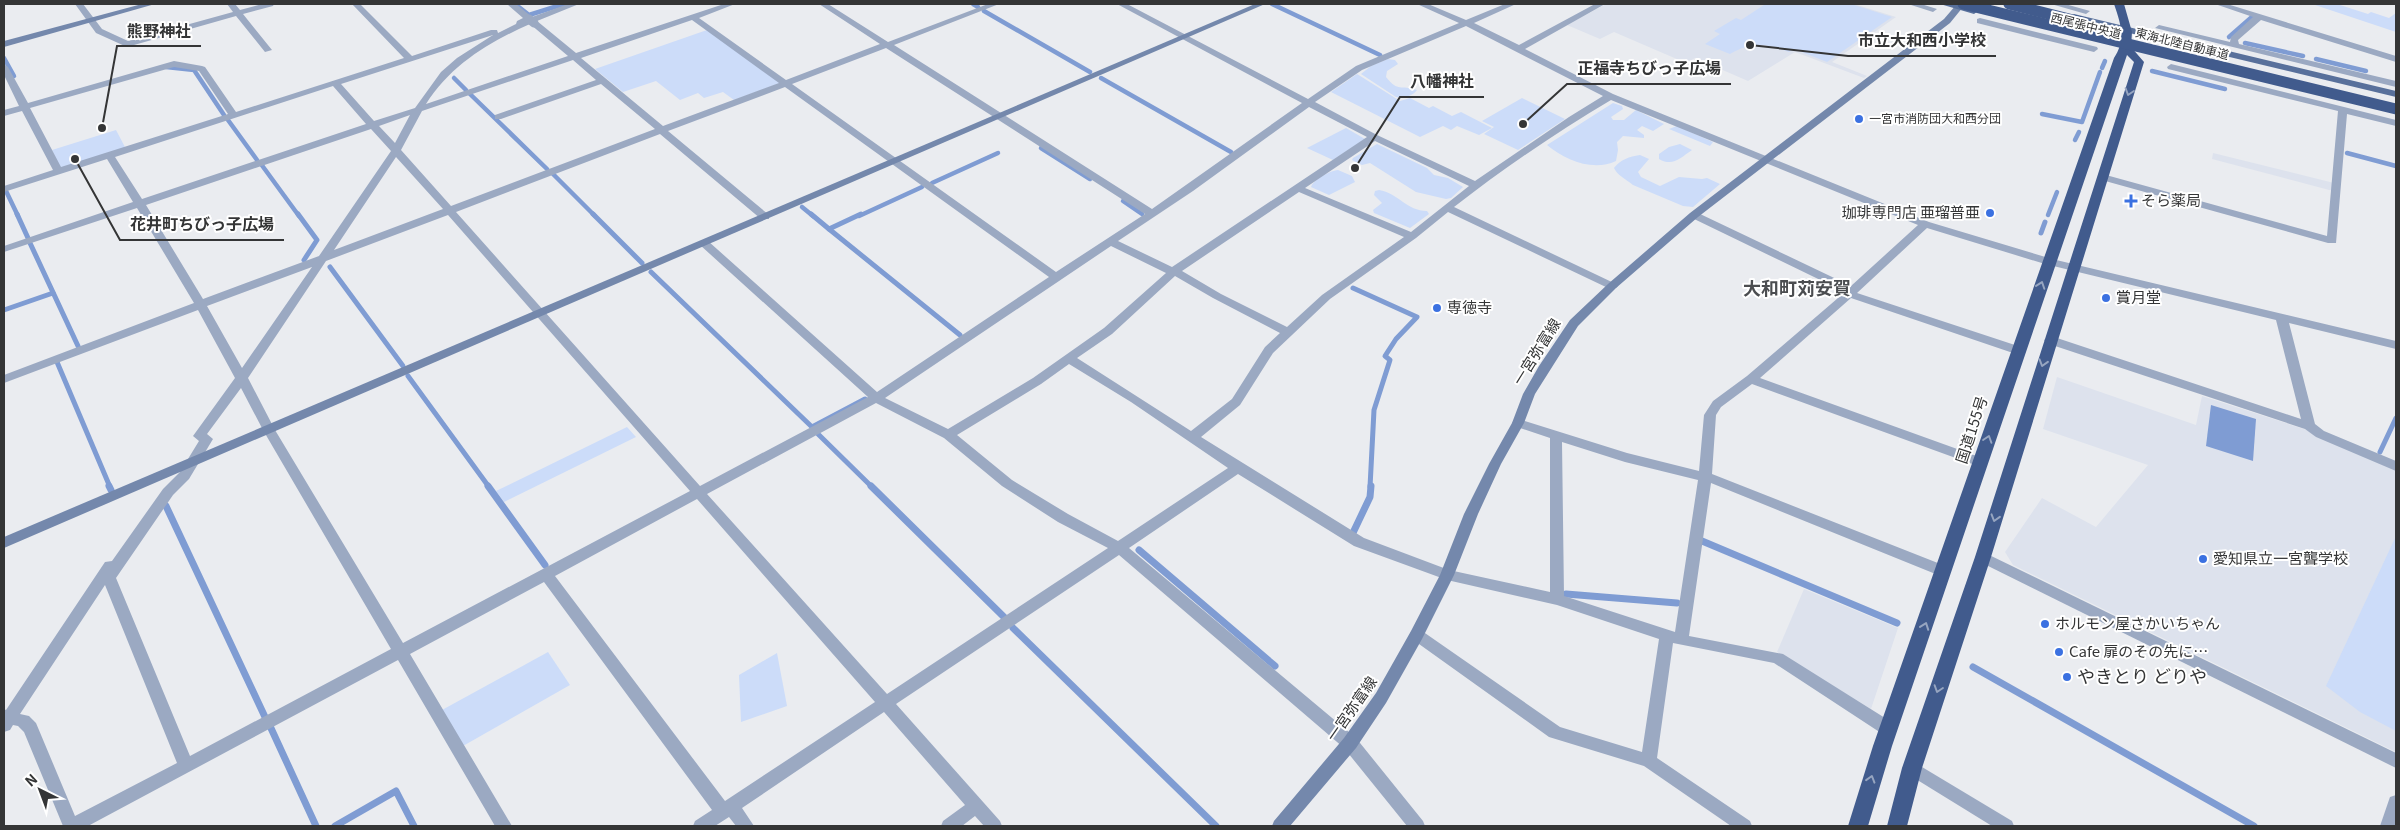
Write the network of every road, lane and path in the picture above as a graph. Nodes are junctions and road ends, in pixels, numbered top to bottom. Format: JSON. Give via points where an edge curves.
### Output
{"nodes":[{"id":1,"x":80,"y":4,"type":"edge"},
{"id":2,"x":151,"y":4,"type":"edge"},
{"id":3,"x":231,"y":4,"type":"edge"},
{"id":4,"x":270,"y":4,"type":"edge"},
{"id":5,"x":356,"y":4,"type":"edge"},
{"id":6,"x":511,"y":4,"type":"edge"},
{"id":7,"x":575,"y":4,"type":"edge"},
{"id":8,"x":731,"y":4,"type":"edge"},
{"id":9,"x":822,"y":4,"type":"edge"},
{"id":10,"x":995,"y":4,"type":"edge"},
{"id":11,"x":1121,"y":4,"type":"edge"},
{"id":12,"x":1261,"y":4,"type":"edge"},
{"id":13,"x":1421,"y":4,"type":"edge"},
{"id":14,"x":1512,"y":4,"type":"edge"},
{"id":15,"x":1601,"y":4,"type":"edge"},
{"id":16,"x":1912,"y":4,"type":"edge"},
{"id":17,"x":1944,"y":4,"type":"edge"},
{"id":18,"x":2002,"y":4,"type":"edge"},
{"id":19,"x":2009,"y":4,"type":"edge"},
{"id":20,"x":2018,"y":4,"type":"edge"},
{"id":21,"x":2055,"y":4,"type":"edge"},
{"id":22,"x":2119,"y":4,"type":"edge"},
{"id":23,"x":2219,"y":4,"type":"edge"},
{"id":24,"x":1961,"y":5,"type":"edge"},
{"id":25,"x":2046,"y":7,"type":"edge"},
{"id":26,"x":1933,"y":9,"type":"dead end"},
{"id":27,"x":2086,"y":11,"type":"dead end"},
{"id":28,"x":238,"y":13,"type":"junction"},
{"id":29,"x":2260,"y":16,"type":"junction"},
{"id":30,"x":693,"y":17,"type":"junction"},
{"id":31,"x":90,"y":20,"type":"junction"},
{"id":32,"x":531,"y":21,"type":"junction"},
{"id":33,"x":1980,"y":21,"type":"dead end"},
{"id":34,"x":1466,"y":23,"type":"junction"},
{"id":35,"x":2159,"y":28,"type":"dead end"},
{"id":36,"x":2127,"y":30,"type":"junction"},
{"id":37,"x":2048,"y":34,"type":"junction"},
{"id":38,"x":1184,"y":37,"type":"junction"},
{"id":39,"x":2149,"y":39,"type":"junction"},
{"id":40,"x":4,"y":44,"type":"edge"},
{"id":41,"x":887,"y":45,"type":"junction"},
{"id":42,"x":2235,"y":46,"type":"junction"},
{"id":43,"x":2127,"y":48,"type":"junction"},
{"id":44,"x":1518,"y":49,"type":"junction"},
{"id":45,"x":2094,"y":49,"type":"dead end"},
{"id":46,"x":268,"y":50,"type":"dead end"},
{"id":47,"x":2273,"y":55,"type":"junction"},
{"id":48,"x":575,"y":57,"type":"junction"},
{"id":49,"x":2396,"y":59,"type":"edge"},
{"id":50,"x":410,"y":60,"type":"junction"},
{"id":51,"x":2256,"y":61,"type":"junction"},
{"id":52,"x":4,"y":67,"type":"edge"},
{"id":53,"x":2171,"y":67,"type":"dead end"},
{"id":54,"x":602,"y":81,"type":"junction"},
{"id":55,"x":785,"y":83,"type":"junction"},
{"id":56,"x":336,"y":84,"type":"junction"},
{"id":57,"x":2396,"y":84,"type":"edge"},
{"id":58,"x":2396,"y":94,"type":"edge"},
{"id":59,"x":1610,"y":96,"type":"junction"},
{"id":60,"x":2396,"y":99,"type":"edge"},
{"id":61,"x":2327,"y":101,"type":"junction"},
{"id":62,"x":1311,"y":102,"type":"junction"},
{"id":63,"x":25,"y":107,"type":"junction"},
{"id":64,"x":418,"y":109,"type":"junction"},
{"id":65,"x":2396,"y":109,"type":"edge"},
{"id":66,"x":2343,"y":110,"type":"junction"},
{"id":67,"x":4,"y":113,"type":"edge"},
{"id":68,"x":2396,"y":114,"type":"edge"},
{"id":69,"x":234,"y":116,"type":"junction"},
{"id":70,"x":999,"y":116,"type":"junction"},
{"id":71,"x":498,"y":117,"type":"dead end"},
{"id":72,"x":2396,"y":123,"type":"edge"},
{"id":73,"x":373,"y":124,"type":"junction"},
{"id":74,"x":661,"y":130,"type":"junction"},
{"id":75,"x":1374,"y":137,"type":"junction"},
{"id":76,"x":396,"y":150,"type":"junction"},
{"id":77,"x":109,"y":155,"type":"junction"},
{"id":78,"x":1766,"y":159,"type":"junction"},
{"id":79,"x":894,"y":162,"type":"junction"},
{"id":80,"x":58,"y":171,"type":"junction"},
{"id":81,"x":2102,"y":177,"type":"junction"},
{"id":82,"x":1476,"y":186,"type":"junction"},
{"id":83,"x":4,"y":188,"type":"edge"},
{"id":84,"x":1296,"y":188,"type":"junction"},
{"id":85,"x":139,"y":203,"type":"junction"},
{"id":86,"x":1446,"y":208,"type":"junction"},
{"id":87,"x":450,"y":210,"type":"junction"},
{"id":88,"x":1152,"y":214,"type":"junction"},
{"id":89,"x":1694,"y":215,"type":"junction"},
{"id":90,"x":765,"y":217,"type":"junction"},
{"id":91,"x":1925,"y":224,"type":"junction"},
{"id":92,"x":1412,"y":236,"type":"junction"},
{"id":93,"x":1111,"y":242,"type":"junction"},
{"id":94,"x":704,"y":243,"type":"junction"},
{"id":95,"x":4,"y":248,"type":"edge"},
{"id":96,"x":333,"y":255,"type":"junction"},
{"id":97,"x":321,"y":260,"type":"junction"},
{"id":98,"x":2049,"y":262,"type":"junction"},
{"id":99,"x":2073,"y":268,"type":"junction"},
{"id":100,"x":1173,"y":272,"type":"junction"},
{"id":101,"x":1057,"y":278,"type":"junction"},
{"id":102,"x":1612,"y":286,"type":"junction"},
{"id":103,"x":1850,"y":292,"type":"junction"},
{"id":104,"x":199,"y":305,"type":"junction"},
{"id":105,"x":297,"y":306,"type":"dead end"},
{"id":106,"x":542,"y":313,"type":"junction"},
{"id":107,"x":2282,"y":319,"type":"junction"},
{"id":108,"x":1288,"y":332,"type":"junction"},
{"id":109,"x":2050,"y":340,"type":"junction"},
{"id":110,"x":2396,"y":345,"type":"edge"},
{"id":111,"x":2018,"y":350,"type":"junction"},
{"id":112,"x":1068,"y":358,"type":"junction"},
{"id":113,"x":241,"y":378,"type":"junction"},
{"id":114,"x":1750,"y":378,"type":"junction"},
{"id":115,"x":4,"y":379,"type":"edge"},
{"id":116,"x":876,"y":398,"type":"junction"},
{"id":117,"x":1518,"y":423,"type":"junction"},
{"id":118,"x":2309,"y":426,"type":"junction"},
{"id":119,"x":269,"y":430,"type":"junction"},
{"id":120,"x":948,"y":435,"type":"junction"},
{"id":121,"x":1193,"y":436,"type":"junction"},
{"id":122,"x":1556,"y":437,"type":"junction"},
{"id":123,"x":192,"y":462,"type":"junction"},
{"id":124,"x":1980,"y":462,"type":"junction"},
{"id":125,"x":2396,"y":466,"type":"edge"},
{"id":126,"x":1238,"y":468,"type":"junction"},
{"id":127,"x":182,"y":477,"type":"junction"},
{"id":128,"x":1705,"y":477,"type":"junction"},
{"id":129,"x":698,"y":492,"type":"junction"},
{"id":130,"x":4,"y":543,"type":"edge"},
{"id":131,"x":1120,"y":548,"type":"junction"},
{"id":132,"x":1983,"y":557,"type":"junction"},
{"id":133,"x":1943,"y":571,"type":"junction"},
{"id":134,"x":546,"y":574,"type":"junction"},
{"id":135,"x":1447,"y":576,"type":"junction"},
{"id":136,"x":1556,"y":599,"type":"junction"},
{"id":137,"x":1417,"y":635,"type":"junction"},
{"id":138,"x":1674,"y":638,"type":"junction"},
{"id":139,"x":400,"y":652,"type":"junction"},
{"id":140,"x":885,"y":703,"type":"junction"},
{"id":141,"x":6,"y":720,"type":"edge"},
{"id":142,"x":1887,"y":728,"type":"junction"},
{"id":143,"x":1350,"y":743,"type":"junction"},
{"id":144,"x":1649,"y":760,"type":"junction"},
{"id":145,"x":2396,"y":761,"type":"edge"},
{"id":146,"x":186,"y":766,"type":"junction"},
{"id":147,"x":1912,"y":768,"type":"junction"},
{"id":148,"x":2396,"y":802,"type":"edge"},
{"id":149,"x":976,"y":806,"type":"junction"},
{"id":150,"x":727,"y":809,"type":"junction"},
{"id":151,"x":72,"y":826,"type":"edge"},
{"id":152,"x":504,"y":826,"type":"edge"},
{"id":153,"x":701,"y":826,"type":"edge"},
{"id":154,"x":746,"y":826,"type":"edge"},
{"id":155,"x":949,"y":826,"type":"edge"},
{"id":156,"x":994,"y":826,"type":"edge"},
{"id":157,"x":1280,"y":826,"type":"edge"},
{"id":158,"x":1417,"y":826,"type":"edge"},
{"id":159,"x":1744,"y":826,"type":"edge"},
{"id":160,"x":1858,"y":826,"type":"edge"},
{"id":161,"x":1897,"y":826,"type":"edge"},
{"id":162,"x":2006,"y":826,"type":"edge"},
{"id":163,"x":2388,"y":826,"type":"edge"}],
"edges":[{"from":1,"to":31,"type":"street"},
{"from":2,"to":31,"type":"main road"},
{"from":3,"to":28,"type":"street"},
{"from":4,"to":28,"type":"street"},
{"from":5,"to":50,"type":"street"},
{"from":6,"to":32,"type":"street"},
{"from":7,"to":64,"type":"street","via":[[493,39],[444,75]]},
{"from":8,"to":30,"type":"street"},
{"from":9,"to":41,"type":"street"},
{"from":10,"to":41,"type":"street"},
{"from":11,"to":38,"type":"street"},
{"from":12,"to":38,"type":"main road"},
{"from":13,"to":34,"type":"street"},
{"from":14,"to":34,"type":"street"},
{"from":15,"to":44,"type":"street"},
{"from":16,"to":26,"type":"street"},
{"from":17,"to":24,"type":"main road","name":"西尾張中央道"},
{"from":18,"to":39,"type":"highway","name":"東海北陸自動車道","bridge":true},
{"from":19,"to":39,"type":"highway","bridge":true},
{"from":20,"to":25,"type":"main road","name":"西尾張中央道"},
{"from":21,"to":27,"type":"street"},
{"from":22,"to":36,"type":"highway","name":"国道155号"},
{"from":23,"to":29,"type":"street"},
{"from":24,"to":37,"type":"main road","name":"西尾張中央道"},
{"from":24,"to":65,"type":"highway","name":"東海北陸自動車道","bridge":true},
{"from":24,"to":78,"type":"main road","name":"一宮弥富線","via":[[1947,21]]},
{"from":25,"to":36,"type":"main road","name":"西尾張中央道"},
{"from":28,"to":31,"type":"street","via":[[127,44],[99,31]]},
{"from":28,"to":46,"type":"street"},
{"from":29,"to":42,"type":"street","via":[[2234,39]]},
{"from":29,"to":49,"type":"street"},
{"from":30,"to":48,"type":"street"},
{"from":30,"to":55,"type":"street"},
{"from":31,"to":40,"type":"main road"},
{"from":32,"to":48,"type":"street"},
{"from":32,"to":50,"type":"street"},
{"from":33,"to":37,"type":"street"},
{"from":34,"to":44,"type":"street"},
{"from":34,"to":62,"type":"street","via":[[1359,68]]},
{"from":35,"to":42,"type":"street"},
{"from":36,"to":43,"type":"highway","name":"国道155号"},
{"from":36,"to":51,"type":"main road","name":"西尾張中央道"},
{"from":37,"to":43,"type":"main road","name":"西尾張中央道"},
{"from":37,"to":45,"type":"street"},
{"from":38,"to":62,"type":"street"},
{"from":38,"to":70,"type":"main road"},
{"from":39,"to":60,"type":"highway","name":"東海北陸自動車道"},
{"from":41,"to":55,"type":"street"},
{"from":41,"to":70,"type":"street"},
{"from":42,"to":47,"type":"street"},
{"from":43,"to":61,"type":"main road","name":"西尾張中央道"},
{"from":43,"to":81,"type":"highway","name":"国道155号","one_way":true,"via":[[2139,62]]},
{"from":43,"to":98,"type":"highway","name":"国道155号","via":[[2119,58]]},
{"from":44,"to":59,"type":"street"},
{"from":47,"to":51,"type":"street"},
{"from":47,"to":57,"type":"street"},
{"from":48,"to":54,"type":"street"},
{"from":48,"to":64,"type":"street"},
{"from":50,"to":56,"type":"street"},
{"from":51,"to":58,"type":"main road","name":"西尾張中央道"},
{"from":52,"to":63,"type":"street"},
{"from":53,"to":61,"type":"street"},
{"from":54,"to":71,"type":"street"},
{"from":54,"to":74,"type":"street"},
{"from":55,"to":74,"type":"street"},
{"from":55,"to":79,"type":"street"},
{"from":56,"to":69,"type":"street"},
{"from":56,"to":73,"type":"street"},
{"from":59,"to":78,"type":"street"},
{"from":59,"to":82,"type":"street"},
{"from":61,"to":66,"type":"street"},
{"from":61,"to":68,"type":"main road","name":"西尾張中央道"},
{"from":62,"to":75,"type":"street"},
{"from":62,"to":88,"type":"street"},
{"from":63,"to":67,"type":"street"},
{"from":63,"to":69,"type":"street","via":[[174,64],[202,69]]},
{"from":63,"to":80,"type":"street"},
{"from":64,"to":73,"type":"street"},
{"from":64,"to":76,"type":"street"},
{"from":66,"to":72,"type":"street"},
{"from":66,"to":81,"type":"street","via":[[2332,242]]},
{"from":69,"to":77,"type":"street"},
{"from":70,"to":79,"type":"main road"},
{"from":70,"to":88,"type":"street"},
{"from":73,"to":76,"type":"street"},
{"from":73,"to":85,"type":"street"},
{"from":74,"to":87,"type":"street"},
{"from":74,"to":90,"type":"street"},
{"from":75,"to":82,"type":"street"},
{"from":75,"to":84,"type":"street"},
{"from":76,"to":87,"type":"street"},
{"from":76,"to":97,"type":"street"},
{"from":77,"to":80,"type":"street"},
{"from":77,"to":85,"type":"street"},
{"from":78,"to":89,"type":"main road","name":"一宮弥富線"},
{"from":78,"to":91,"type":"street"},
{"from":79,"to":90,"type":"main road"},
{"from":79,"to":101,"type":"street"},
{"from":80,"to":83,"type":"street"},
{"from":81,"to":99,"type":"highway","name":"国道155号"},
{"from":82,"to":86,"type":"street"},
{"from":84,"to":92,"type":"street"},
{"from":84,"to":100,"type":"street"},
{"from":85,"to":95,"type":"street"},
{"from":85,"to":104,"type":"street"},
{"from":86,"to":92,"type":"street"},
{"from":86,"to":102,"type":"street"},
{"from":87,"to":96,"type":"street"},
{"from":87,"to":106,"type":"street"},
{"from":88,"to":93,"type":"street"},
{"from":89,"to":102,"type":"main road","name":"一宮弥富線"},
{"from":89,"to":103,"type":"street"},
{"from":90,"to":94,"type":"main road"},
{"from":91,"to":98,"type":"street"},
{"from":91,"to":103,"type":"street"},
{"from":92,"to":108,"type":"street","via":[[1326,297]]},
{"from":93,"to":100,"type":"street"},
{"from":93,"to":101,"type":"street"},
{"from":94,"to":106,"type":"main road"},
{"from":94,"to":116,"type":"street"},
{"from":96,"to":97,"type":"street"},
{"from":96,"to":105,"type":"street"},
{"from":97,"to":104,"type":"street"},
{"from":97,"to":113,"type":"street"},
{"from":98,"to":99,"type":"street"},
{"from":111,"to":98,"type":"highway","name":"国道155号","one_way":true},
{"from":99,"to":107,"type":"street"},
{"from":99,"to":109,"type":"highway","name":"国道155号"},
{"from":100,"to":108,"type":"street"},
{"from":100,"to":112,"type":"street","via":[[1108,330]]},
{"from":101,"to":116,"type":"street"},
{"from":102,"to":117,"type":"main road","name":"一宮弥富線","via":[[1574,323],[1558,344],[1529,394]]},
{"from":103,"to":111,"type":"street"},
{"from":103,"to":114,"type":"street"},
{"from":104,"to":113,"type":"street"},
{"from":104,"to":115,"type":"street"},
{"from":106,"to":119,"type":"main road"},
{"from":106,"to":129,"type":"street"},
{"from":107,"to":110,"type":"street"},
{"from":107,"to":118,"type":"street"},
{"from":108,"to":121,"type":"street","via":[[1269,350],[1236,402]]},
{"from":109,"to":118,"type":"street"},
{"from":109,"to":132,"type":"highway","name":"国道155号","one_way":true},
{"from":124,"to":111,"type":"highway","name":"国道155号","one_way":true},
{"from":112,"to":120,"type":"street","via":[[1037,381]]},
{"from":112,"to":121,"type":"street"},
{"from":113,"to":119,"type":"street"},
{"from":113,"to":123,"type":"street","via":[[199,436],[207,439]]},
{"from":114,"to":124,"type":"street"},
{"from":114,"to":128,"type":"street","via":[[1717,404],[1710,415]]},
{"from":116,"to":120,"type":"street"},
{"from":116,"to":129,"type":"street"},
{"from":117,"to":122,"type":"street"},
{"from":117,"to":135,"type":"main road","name":"一宮弥富線","via":[[1471,514]]},
{"from":118,"to":125,"type":"street","via":[[2320,434]]},
{"from":119,"to":123,"type":"main road"},
{"from":119,"to":139,"type":"street"},
{"from":120,"to":131,"type":"street","via":[[1007,483]]},
{"from":121,"to":126,"type":"street"},
{"from":122,"to":128,"type":"street"},
{"from":122,"to":136,"type":"street"},
{"from":123,"to":127,"type":"street"},
{"from":123,"to":130,"type":"main road"},
{"from":124,"to":133,"type":"highway","name":"国道155号"},
{"from":126,"to":131,"type":"street"},
{"from":126,"to":135,"type":"street","via":[[1359,542]]},
{"from":127,"to":141,"type":"street","via":[[159,491]]},
{"from":127,"to":146,"type":"street","via":[[109,577]]},
{"from":128,"to":133,"type":"street"},
{"from":128,"to":138,"type":"street"},
{"from":129,"to":134,"type":"street"},
{"from":129,"to":140,"type":"street"},
{"from":131,"to":140,"type":"street"},
{"from":131,"to":143,"type":"street"},
{"from":132,"to":145,"type":"street"},
{"from":132,"to":147,"type":"highway","name":"国道155号","one_way":true},
{"from":142,"to":133,"type":"highway","name":"国道155号","one_way":true},
{"from":134,"to":139,"type":"street"},
{"from":134,"to":150,"type":"street"},
{"from":135,"to":136,"type":"street"},
{"from":135,"to":137,"type":"main road","name":"一宮弥富線"},
{"from":136,"to":138,"type":"street"},
{"from":137,"to":143,"type":"main road","name":"一宮弥富線","via":[[1381,698]]},
{"from":137,"to":144,"type":"street","via":[[1555,732]]},
{"from":138,"to":142,"type":"street","via":[[1778,658]]},
{"from":138,"to":144,"type":"street"},
{"from":139,"to":146,"type":"street"},
{"from":139,"to":152,"type":"street"},
{"from":140,"to":149,"type":"street"},
{"from":140,"to":150,"type":"street"},
{"from":141,"to":151,"type":"street","via":[[22,721],[30,728]]},
{"from":160,"to":142,"type":"highway","name":"国道155号","one_way":true},
{"from":143,"to":157,"type":"main road","name":"一宮弥富線"},
{"from":143,"to":158,"type":"street"},
{"from":144,"to":159,"type":"street"},
{"from":146,"to":151,"type":"street"},
{"from":147,"to":161,"type":"highway","name":"国道155号"},
{"from":147,"to":162,"type":"street"},
{"from":148,"to":163,"type":"street"},
{"from":149,"to":155,"type":"street"},
{"from":149,"to":156,"type":"street"},
{"from":150,"to":153,"type":"street"},
{"from":150,"to":154,"type":"street"}]}
